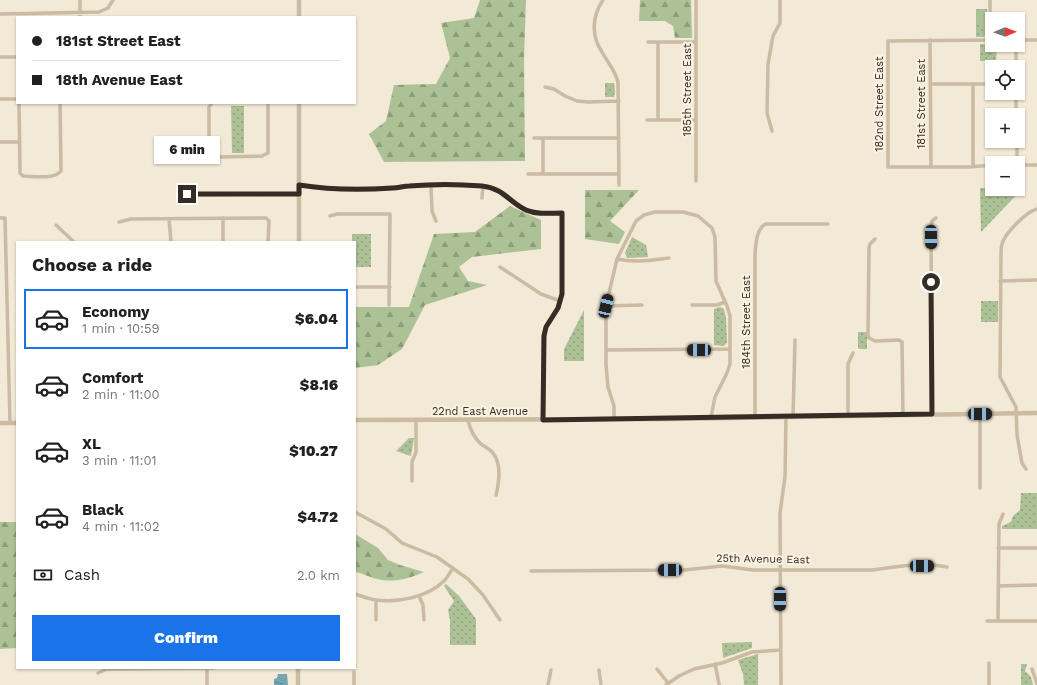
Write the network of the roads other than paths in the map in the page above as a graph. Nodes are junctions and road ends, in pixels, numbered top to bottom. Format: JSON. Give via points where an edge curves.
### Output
{"nodes":[{"id":1,"x":80,"y":0,"type":"edge"},
{"id":2,"x":113,"y":0,"type":"edge"},
{"id":3,"x":299,"y":0,"type":"edge"},
{"id":4,"x":603,"y":0,"type":"edge"},
{"id":5,"x":696,"y":0,"type":"edge"},
{"id":6,"x":780,"y":0,"type":"edge"},
{"id":7,"x":990,"y":0,"type":"edge"},
{"id":8,"x":990,"y":12,"type":"edge"},
{"id":9,"x":0,"y":14,"type":"edge"},
{"id":10,"x":80,"y":15,"type":"edge"},
{"id":11,"x":299,"y":16,"type":"edge"},
{"id":12,"x":930,"y":40,"type":"junction"},
{"id":13,"x":985,"y":40,"type":"edge"},
{"id":14,"x":1025,"y":40,"type":"edge"},
{"id":15,"x":1037,"y":40,"type":"edge"},
{"id":16,"x":648,"y":42,"type":"dead end"},
{"id":17,"x":658,"y":42,"type":"junction"},
{"id":18,"x":696,"y":42,"type":"junction"},
{"id":19,"x":0,"y":57,"type":"edge"},
{"id":20,"x":16,"y":57,"type":"edge"},
{"id":21,"x":930,"y":84,"type":"junction"},
{"id":22,"x":973,"y":84,"type":"junction"},
{"id":23,"x":985,"y":84,"type":"edge"},
{"id":24,"x":545,"y":88,"type":"dead end"},
{"id":25,"x":0,"y":99,"type":"edge"},
{"id":26,"x":16,"y":99,"type":"edge"},
{"id":27,"x":619,"y":101,"type":"junction"},
{"id":28,"x":19,"y":104,"type":"edge"},
{"id":29,"x":60,"y":104,"type":"edge"},
{"id":30,"x":210,"y":104,"type":"edge"},
{"id":31,"x":268,"y":104,"type":"edge"},
{"id":32,"x":299,"y":104,"type":"edge"},
{"id":33,"x":647,"y":120,"type":"dead end"},
{"id":34,"x":658,"y":120,"type":"junction"},
{"id":35,"x":696,"y":120,"type":"junction"},
{"id":36,"x":772,"y":131,"type":"dead end"},
{"id":37,"x":534,"y":138,"type":"dead end"},
{"id":38,"x":543,"y":138,"type":"junction"},
{"id":39,"x":619,"y":138,"type":"junction"},
{"id":40,"x":0,"y":142,"type":"edge"},
{"id":41,"x":20,"y":142,"type":"junction"},
{"id":42,"x":1025,"y":164,"type":"edge"},
{"id":43,"x":985,"y":165,"type":"edge"},
{"id":44,"x":1037,"y":165,"type":"edge"},
{"id":45,"x":973,"y":166,"type":"junction"},
{"id":46,"x":931,"y":167,"type":"junction"},
{"id":47,"x":528,"y":174,"type":"dead end"},
{"id":48,"x":543,"y":174,"type":"junction"},
{"id":49,"x":619,"y":174,"type":"junction"},
{"id":50,"x":696,"y":181,"type":"dead end"},
{"id":51,"x":299,"y":185,"type":"junction"},
{"id":52,"x":619,"y":185,"type":"dead end"},
{"id":53,"x":431,"y":186,"type":"junction"},
{"id":54,"x":484,"y":186,"type":"junction"},
{"id":55,"x":299,"y":194,"type":"junction"},
{"id":56,"x":184,"y":195,"type":"dead end"},
{"id":57,"x":482,"y":198,"type":"dead end"},
{"id":58,"x":1037,"y":209,"type":"edge"},
{"id":59,"x":330,"y":216,"type":"dead end"},
{"id":60,"x":0,"y":218,"type":"edge"},
{"id":61,"x":223,"y":218,"type":"junction"},
{"id":62,"x":936,"y":218,"type":"dead end"},
{"id":63,"x":169,"y":219,"type":"junction"},
{"id":64,"x":436,"y":221,"type":"dead end"},
{"id":65,"x":119,"y":222,"type":"dead end"},
{"id":66,"x":56,"y":224,"type":"dead end"},
{"id":67,"x":828,"y":224,"type":"dead end"},
{"id":68,"x":875,"y":239,"type":"dead end"},
{"id":69,"x":72,"y":241,"type":"edge"},
{"id":70,"x":171,"y":241,"type":"edge"},
{"id":71,"x":223,"y":241,"type":"edge"},
{"id":72,"x":268,"y":241,"type":"edge"},
{"id":73,"x":299,"y":241,"type":"edge"},
{"id":74,"x":669,"y":258,"type":"dead end"},
{"id":75,"x":617,"y":260,"type":"junction"},
{"id":76,"x":500,"y":267,"type":"dead end"},
{"id":77,"x":1037,"y":280,"type":"edge"},
{"id":78,"x":1000,"y":281,"type":"junction"},
{"id":79,"x":356,"y":287,"type":"edge"},
{"id":80,"x":390,"y":287,"type":"junction"},
{"id":81,"x":560,"y":301,"type":"junction"},
{"id":82,"x":725,"y":302,"type":"junction"},
{"id":83,"x":389,"y":305,"type":"dead end"},
{"id":84,"x":642,"y":305,"type":"dead end"},
{"id":85,"x":692,"y":305,"type":"dead end"},
{"id":86,"x":606,"y":306,"type":"junction"},
{"id":87,"x":795,"y":340,"type":"dead end"},
{"id":88,"x":730,"y":349,"type":"junction"},
{"id":89,"x":606,"y":350,"type":"junction"},
{"id":90,"x":853,"y":354,"type":"dead end"},
{"id":91,"x":1037,"y":413,"type":"edge"},
{"id":92,"x":932,"y":414,"type":"junction"},
{"id":93,"x":980,"y":414,"type":"junction"},
{"id":94,"x":1016,"y":414,"type":"junction"},
{"id":95,"x":903,"y":415,"type":"junction"},
{"id":96,"x":848,"y":416,"type":"junction"},
{"id":97,"x":711,"y":417,"type":"junction"},
{"id":98,"x":755,"y":417,"type":"junction"},
{"id":99,"x":786,"y":417,"type":"junction"},
{"id":100,"x":793,"y":417,"type":"junction"},
{"id":101,"x":614,"y":418,"type":"junction"},
{"id":102,"x":356,"y":420,"type":"edge"},
{"id":103,"x":416,"y":420,"type":"junction"},
{"id":104,"x":468,"y":420,"type":"junction"},
{"id":105,"x":543,"y":420,"type":"junction"},
{"id":106,"x":0,"y":423,"type":"edge"},
{"id":107,"x":10,"y":423,"type":"junction"},
{"id":108,"x":16,"y":423,"type":"edge"},
{"id":109,"x":1026,"y":469,"type":"dead end"},
{"id":110,"x":412,"y":481,"type":"dead end"},
{"id":111,"x":980,"y":488,"type":"dead end"},
{"id":112,"x":496,"y":495,"type":"dead end"},
{"id":113,"x":356,"y":513,"type":"edge"},
{"id":114,"x":1003,"y":514,"type":"dead end"},
{"id":115,"x":998,"y":548,"type":"junction"},
{"id":116,"x":1037,"y":548,"type":"edge"},
{"id":117,"x":946,"y":567,"type":"dead end"},
{"id":118,"x":453,"y":568,"type":"junction"},
{"id":119,"x":780,"y":570,"type":"junction"},
{"id":120,"x":531,"y":571,"type":"dead end"},
{"id":121,"x":1037,"y":585,"type":"edge"},
{"id":122,"x":998,"y":586,"type":"junction"},
{"id":123,"x":356,"y":594,"type":"edge"},
{"id":124,"x":419,"y":596,"type":"junction"},
{"id":125,"x":376,"y":600,"type":"junction"},
{"id":126,"x":376,"y":620,"type":"dead end"},
{"id":127,"x":424,"y":620,"type":"dead end"},
{"id":128,"x":500,"y":620,"type":"dead end"},
{"id":129,"x":987,"y":621,"type":"dead end"},
{"id":130,"x":998,"y":621,"type":"junction"},
{"id":131,"x":1037,"y":621,"type":"edge"},
{"id":132,"x":781,"y":650,"type":"junction"},
{"id":133,"x":989,"y":663,"type":"dead end"},
{"id":134,"x":715,"y":664,"type":"junction"},
{"id":135,"x":107,"y":669,"type":"edge"},
{"id":136,"x":207,"y":669,"type":"edge"},
{"id":137,"x":298,"y":669,"type":"edge"},
{"id":138,"x":657,"y":669,"type":"dead end"},
{"id":139,"x":1032,"y":669,"type":"dead end"},
{"id":140,"x":551,"y":670,"type":"dead end"},
{"id":141,"x":599,"y":670,"type":"dead end"},
{"id":142,"x":354,"y":672,"type":"dead end"},
{"id":143,"x":98,"y":673,"type":"dead end"},
{"id":144,"x":667,"y":684,"type":"edge"},
{"id":145,"x":719,"y":684,"type":"edge"},
{"id":146,"x":1037,"y":684,"type":"edge"},
{"id":147,"x":207,"y":685,"type":"edge"},
{"id":148,"x":298,"y":685,"type":"edge"},
{"id":149,"x":354,"y":685,"type":"edge"},
{"id":150,"x":548,"y":685,"type":"edge"},
{"id":151,"x":601,"y":685,"type":"edge"},
{"id":152,"x":781,"y":685,"type":"edge"},
{"id":153,"x":989,"y":685,"type":"edge"}],
"edges":[{"from":1,"to":10,"type":"street"},
{"from":2,"to":10,"type":"street","via":[[102,12]]},
{"from":3,"to":11,"type":"street"},
{"from":4,"to":27,"type":"street","via":[[596,13],[595,34],[598,45],[617,76]]},
{"from":5,"to":18,"type":"street","name":"185th Street East"},
{"from":6,"to":36,"type":"street","via":[[780,23],[773,36],[768,64],[767,113]]},
{"from":7,"to":8,"type":"street"},
{"from":9,"to":10,"type":"street"},
{"from":12,"to":13,"type":"street"},
{"from":12,"to":21,"type":"street","name":"181st Street East"},
{"from":12,"to":46,"type":"street","name":"182nd Street East","via":[[888,41],[888,168]]},
{"from":14,"to":15,"type":"street"},
{"from":16,"to":17,"type":"street"},
{"from":17,"to":18,"type":"street"},
{"from":17,"to":34,"type":"street"},
{"from":18,"to":35,"type":"street","name":"185th Street East"},
{"from":19,"to":20,"type":"street"},
{"from":21,"to":22,"type":"street"},
{"from":21,"to":46,"type":"street","name":"181st Street East"},
{"from":22,"to":23,"type":"street"},
{"from":22,"to":45,"type":"street"},
{"from":24,"to":27,"type":"street","via":[[554,89],[577,101]]},
{"from":25,"to":26,"type":"street"},
{"from":27,"to":39,"type":"street"},
{"from":28,"to":41,"type":"street"},
{"from":29,"to":41,"type":"street","via":[[59,173],[52,176],[23,176],[20,172]]},
{"from":30,"to":31,"type":"street","via":[[208,107],[209,151],[211,156],[216,157],[267,155]]},
{"from":32,"to":51,"type":"street"},
{"from":33,"to":34,"type":"street"},
{"from":34,"to":35,"type":"street"},
{"from":35,"to":50,"type":"street","name":"185th Street East"},
{"from":37,"to":38,"type":"street"},
{"from":38,"to":39,"type":"street"},
{"from":38,"to":48,"type":"street"},
{"from":39,"to":49,"type":"street"},
{"from":40,"to":41,"type":"street"},
{"from":42,"to":44,"type":"street"},
{"from":43,"to":45,"type":"street"},
{"from":45,"to":46,"type":"street"},
{"from":47,"to":48,"type":"street"},
{"from":48,"to":49,"type":"street"},
{"from":49,"to":52,"type":"street"},
{"from":51,"to":53,"type":"street","via":[[328,189]]},
{"from":51,"to":55,"type":"street"},
{"from":53,"to":54,"type":"street"},
{"from":53,"to":64,"type":"street","via":[[432,211]]},
{"from":54,"to":57,"type":"street"},
{"from":54,"to":81,"type":"street","via":[[495,188],[528,211],[562,213]]},
{"from":55,"to":56,"type":"street"},
{"from":55,"to":73,"type":"street"},
{"from":58,"to":78,"type":"street","via":[[1027,214],[1006,235],[1002,243]]},
{"from":59,"to":80,"type":"street","via":[[390,214]]},
{"from":60,"to":107,"type":"street","via":[[5,218]]},
{"from":61,"to":63,"type":"street"},
{"from":61,"to":71,"type":"street"},
{"from":61,"to":72,"type":"street","via":[[266,218],[269,220]]},
{"from":62,"to":92,"type":"street","via":[[932,221],[931,228]]},
{"from":63,"to":65,"type":"street","via":[[131,219]]},
{"from":63,"to":70,"type":"street"},
{"from":66,"to":69,"type":"street"},
{"from":67,"to":98,"type":"street","name":"184th Street East","via":[[766,224],[758,234],[755,254]]},
{"from":68,"to":95,"type":"street","via":[[869,248],[868,335],[875,340],[902,342]]},
{"from":74,"to":75,"type":"street","via":[[640,262]]},
{"from":75,"to":82,"type":"street","via":[[636,221],[644,215],[655,212],[690,213],[698,216],[708,223],[715,237],[716,281]]},
{"from":75,"to":86,"type":"street"},
{"from":76,"to":81,"type":"street","via":[[541,294]]},
{"from":77,"to":78,"type":"street"},
{"from":78,"to":94,"type":"street","via":[[1000,378],[1014,402]]},
{"from":79,"to":80,"type":"street"},
{"from":80,"to":83,"type":"street"},
{"from":81,"to":105,"type":"street","via":[[544,336]]},
{"from":82,"to":85,"type":"street","via":[[717,305]]},
{"from":82,"to":88,"type":"street","via":[[730,316]]},
{"from":84,"to":86,"type":"street"},
{"from":86,"to":89,"type":"street"},
{"from":87,"to":100,"type":"street"},
{"from":88,"to":89,"type":"street"},
{"from":88,"to":97,"type":"street","via":[[729,369],[715,398]]},
{"from":89,"to":101,"type":"street","via":[[607,380],[614,406]]},
{"from":90,"to":96,"type":"street","via":[[848,364]]},
{"from":91,"to":94,"type":"street","name":"22nd East Avenue"},
{"from":92,"to":93,"type":"street","name":"22nd East Avenue"},
{"from":92,"to":95,"type":"street","name":"22nd East Avenue"},
{"from":93,"to":94,"type":"street","name":"22nd East Avenue"},
{"from":93,"to":111,"type":"street"},
{"from":94,"to":109,"type":"street","via":[[1022,463]]},
{"from":95,"to":96,"type":"street","name":"22nd East Avenue"},
{"from":96,"to":100,"type":"street","name":"22nd East Avenue"},
{"from":97,"to":98,"type":"street","name":"22nd East Avenue"},
{"from":97,"to":101,"type":"street","name":"22nd East Avenue"},
{"from":98,"to":99,"type":"street","name":"22nd East Avenue"},
{"from":99,"to":100,"type":"street","name":"22nd East Avenue"},
{"from":99,"to":119,"type":"street","via":[[785,477],[780,513]]},
{"from":101,"to":105,"type":"street","name":"22nd East Avenue"},
{"from":102,"to":103,"type":"street","name":"22nd East Avenue"},
{"from":103,"to":104,"type":"street","name":"22nd East Avenue"},
{"from":103,"to":110,"type":"street","via":[[416,452],[412,462]]},
{"from":104,"to":105,"type":"street","name":"22nd East Avenue"},
{"from":104,"to":112,"type":"street","via":[[474,437],[493,452],[497,460],[499,477]]},
{"from":106,"to":107,"type":"street"},
{"from":107,"to":108,"type":"street"},
{"from":113,"to":118,"type":"street","via":[[386,529],[402,543],[437,557]]},
{"from":114,"to":115,"type":"street","via":[[999,524]]},
{"from":115,"to":116,"type":"street"},
{"from":115,"to":122,"type":"street"},
{"from":117,"to":119,"type":"street","name":"25th Avenue East","via":[[936,565],[873,570]]},
{"from":118,"to":124,"type":"street","via":[[444,581]]},
{"from":118,"to":128,"type":"street","via":[[484,595]]},
{"from":119,"to":120,"type":"street","name":"25th Avenue East","via":[[722,566],[677,570]]},
{"from":119,"to":132,"type":"street"},
{"from":121,"to":122,"type":"street"},
{"from":122,"to":130,"type":"street"},
{"from":123,"to":125,"type":"street"},
{"from":124,"to":125,"type":"street","via":[[394,601]]},
{"from":124,"to":127,"type":"street","via":[[423,605]]},
{"from":125,"to":126,"type":"street"},
{"from":129,"to":130,"type":"street"},
{"from":130,"to":131,"type":"street"},
{"from":132,"to":134,"type":"street","via":[[752,652]]},
{"from":132,"to":152,"type":"street"},
{"from":133,"to":153,"type":"street"},
{"from":134,"to":144,"type":"street","via":[[687,672]]},
{"from":134,"to":145,"type":"street"},
{"from":135,"to":143,"type":"street"},
{"from":136,"to":147,"type":"street"},
{"from":137,"to":148,"type":"street"},
{"from":138,"to":144,"type":"street"},
{"from":139,"to":146,"type":"street"},
{"from":140,"to":150,"type":"street"},
{"from":141,"to":151,"type":"street"},
{"from":142,"to":149,"type":"street"}]}
